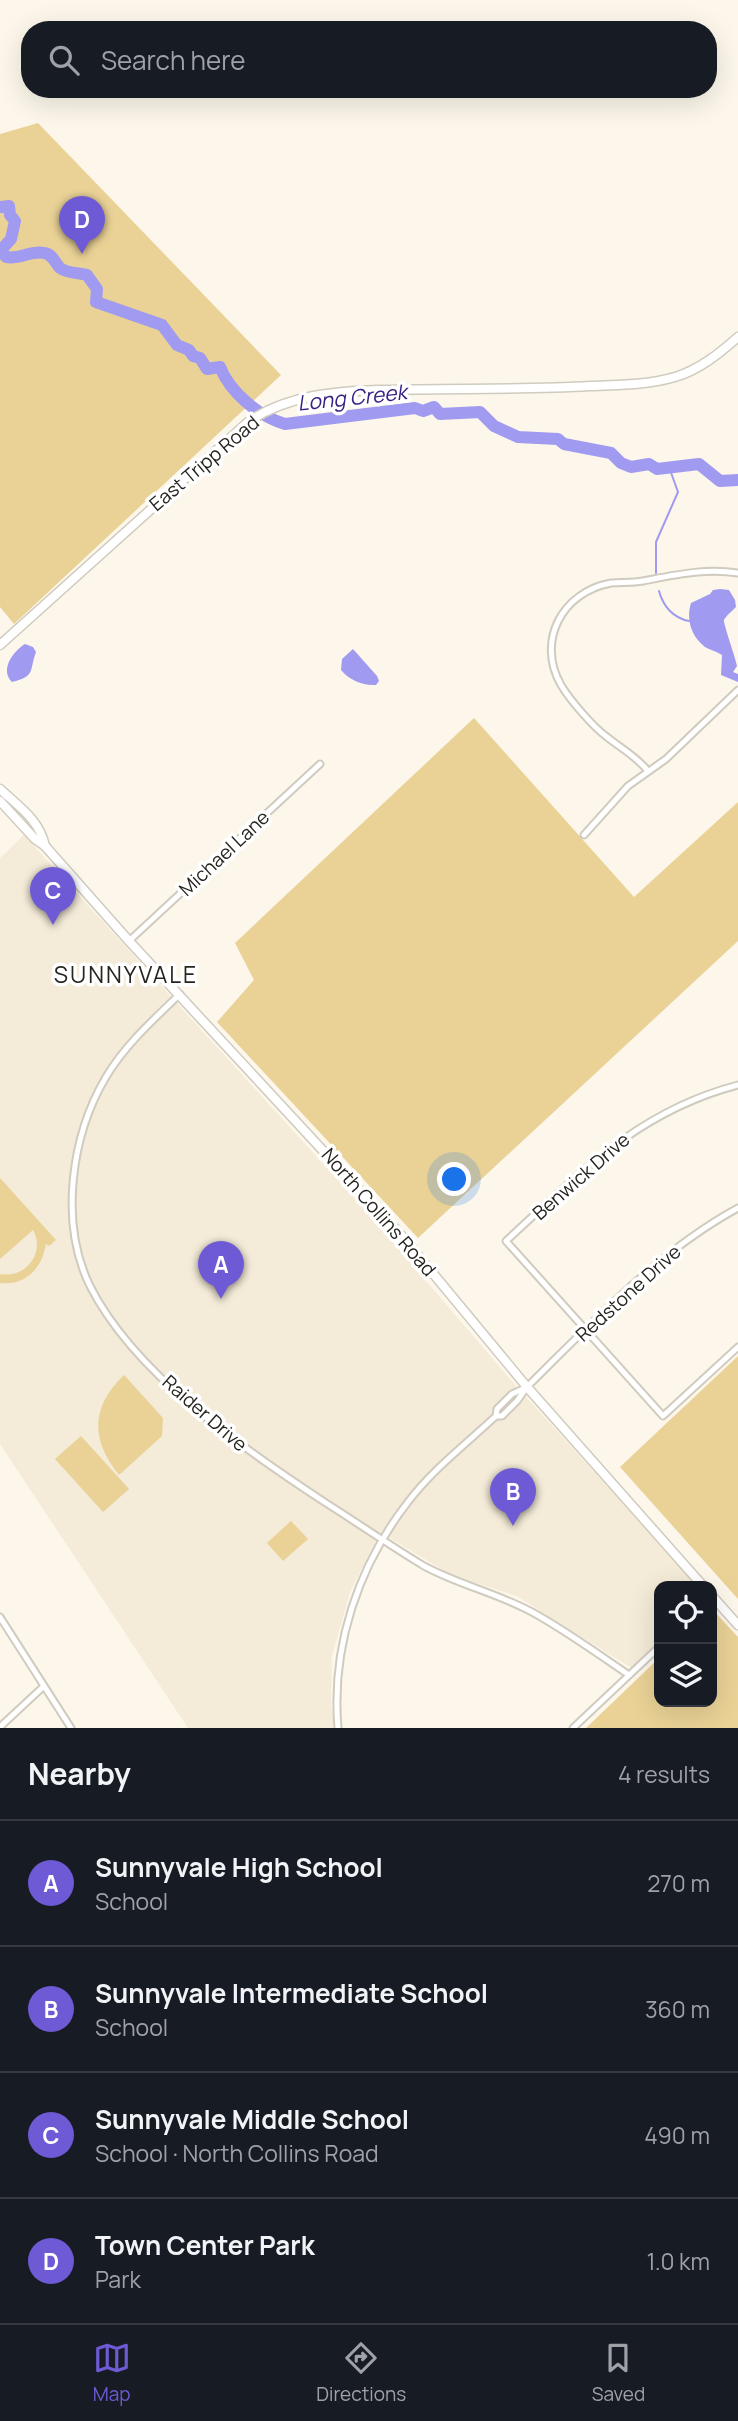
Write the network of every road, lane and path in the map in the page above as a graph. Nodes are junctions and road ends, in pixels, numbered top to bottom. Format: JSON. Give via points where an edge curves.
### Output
{"nodes":[{"id":1,"x":737,"y":341,"type":"edge"},
{"id":2,"x":738,"y":573,"type":"edge"},
{"id":3,"x":0,"y":645,"type":"edge"},
{"id":4,"x":738,"y":690,"type":"edge"},
{"id":5,"x":320,"y":764,"type":"dead end"},
{"id":6,"x":648,"y":771,"type":"junction"},
{"id":7,"x":0,"y":789,"type":"edge"},
{"id":8,"x":0,"y":800,"type":"edge"},
{"id":9,"x":584,"y":835,"type":"dead end"},
{"id":10,"x":45,"y":846,"type":"junction"},
{"id":11,"x":129,"y":941,"type":"junction"},
{"id":12,"x":180,"y":995,"type":"junction"},
{"id":13,"x":738,"y":1086,"type":"edge"},
{"id":14,"x":738,"y":1209,"type":"edge"},
{"id":15,"x":586,"y":1330,"type":"junction"},
{"id":16,"x":738,"y":1347,"type":"edge"},
{"id":17,"x":527,"y":1387,"type":"junction"},
{"id":18,"x":381,"y":1540,"type":"junction"},
{"id":19,"x":699,"y":1581,"type":"edge"},
{"id":20,"x":717,"y":1602,"type":"edge"},
{"id":21,"x":0,"y":1617,"type":"edge"},
{"id":22,"x":738,"y":1625,"type":"edge"},
{"id":23,"x":654,"y":1652,"type":"edge"},
{"id":24,"x":629,"y":1675,"type":"junction"},
{"id":25,"x":44,"y":1686,"type":"junction"},
{"id":26,"x":0,"y":1727,"type":"edge"},
{"id":27,"x":71,"y":1728,"type":"edge"},
{"id":28,"x":338,"y":1728,"type":"edge"},
{"id":29,"x":573,"y":1728,"type":"edge"}],
"edges":[{"from":1,"to":3,"type":"street","name":"East Tripp Road","via":[[678,376],[648,383],[355,391],[275,406],[253,419]]},
{"from":2,"to":6,"type":"street","via":[[715,570],[610,583],[573,600],[556,623],[550,644],[562,686],[605,736],[627,749]]},
{"from":4,"to":6,"type":"street"},
{"from":5,"to":11,"type":"street","name":"Michael Lane"},
{"from":6,"to":9,"type":"street","via":[[628,786]]},
{"from":7,"to":10,"type":"street","name":"North Collins Road","via":[[39,827]]},
{"from":8,"to":10,"type":"street","name":"North Collins Road"},
{"from":10,"to":11,"type":"street","name":"North Collins Road"},
{"from":11,"to":12,"type":"street","name":"North Collins Road"},
{"from":12,"to":17,"type":"street","name":"North Collins Road","via":[[402,1236]]},
{"from":12,"to":18,"type":"street","name":"Raider Drive","via":[[121,1056],[83,1128],[72,1183],[73,1214],[90,1285],[114,1325],[216,1426]]},
{"from":13,"to":15,"type":"street","name":"Benwick Drive","via":[[690,1101],[627,1135],[506,1241]]},
{"from":14,"to":15,"type":"street","name":"Redstone Drive","via":[[667,1254]]},
{"from":15,"to":16,"type":"street","via":[[663,1416]]},
{"from":15,"to":17,"type":"street","name":"Redstone Drive"},
{"from":17,"to":18,"type":"street","name":"Redstone Drive","via":[[512,1394],[496,1416],[429,1478]]},
{"from":17,"to":19,"type":"street","name":"North Collins Road"},
{"from":18,"to":24,"type":"street","name":"Raider Drive","via":[[451,1580],[531,1611]]},
{"from":18,"to":28,"type":"street","name":"Redstone Drive","via":[[359,1584],[344,1639],[336,1693]]},
{"from":20,"to":22,"type":"street"},
{"from":21,"to":25,"type":"street"},
{"from":23,"to":24,"type":"street"},
{"from":24,"to":29,"type":"street"},
{"from":25,"to":26,"type":"street"},
{"from":25,"to":27,"type":"street"}]}
